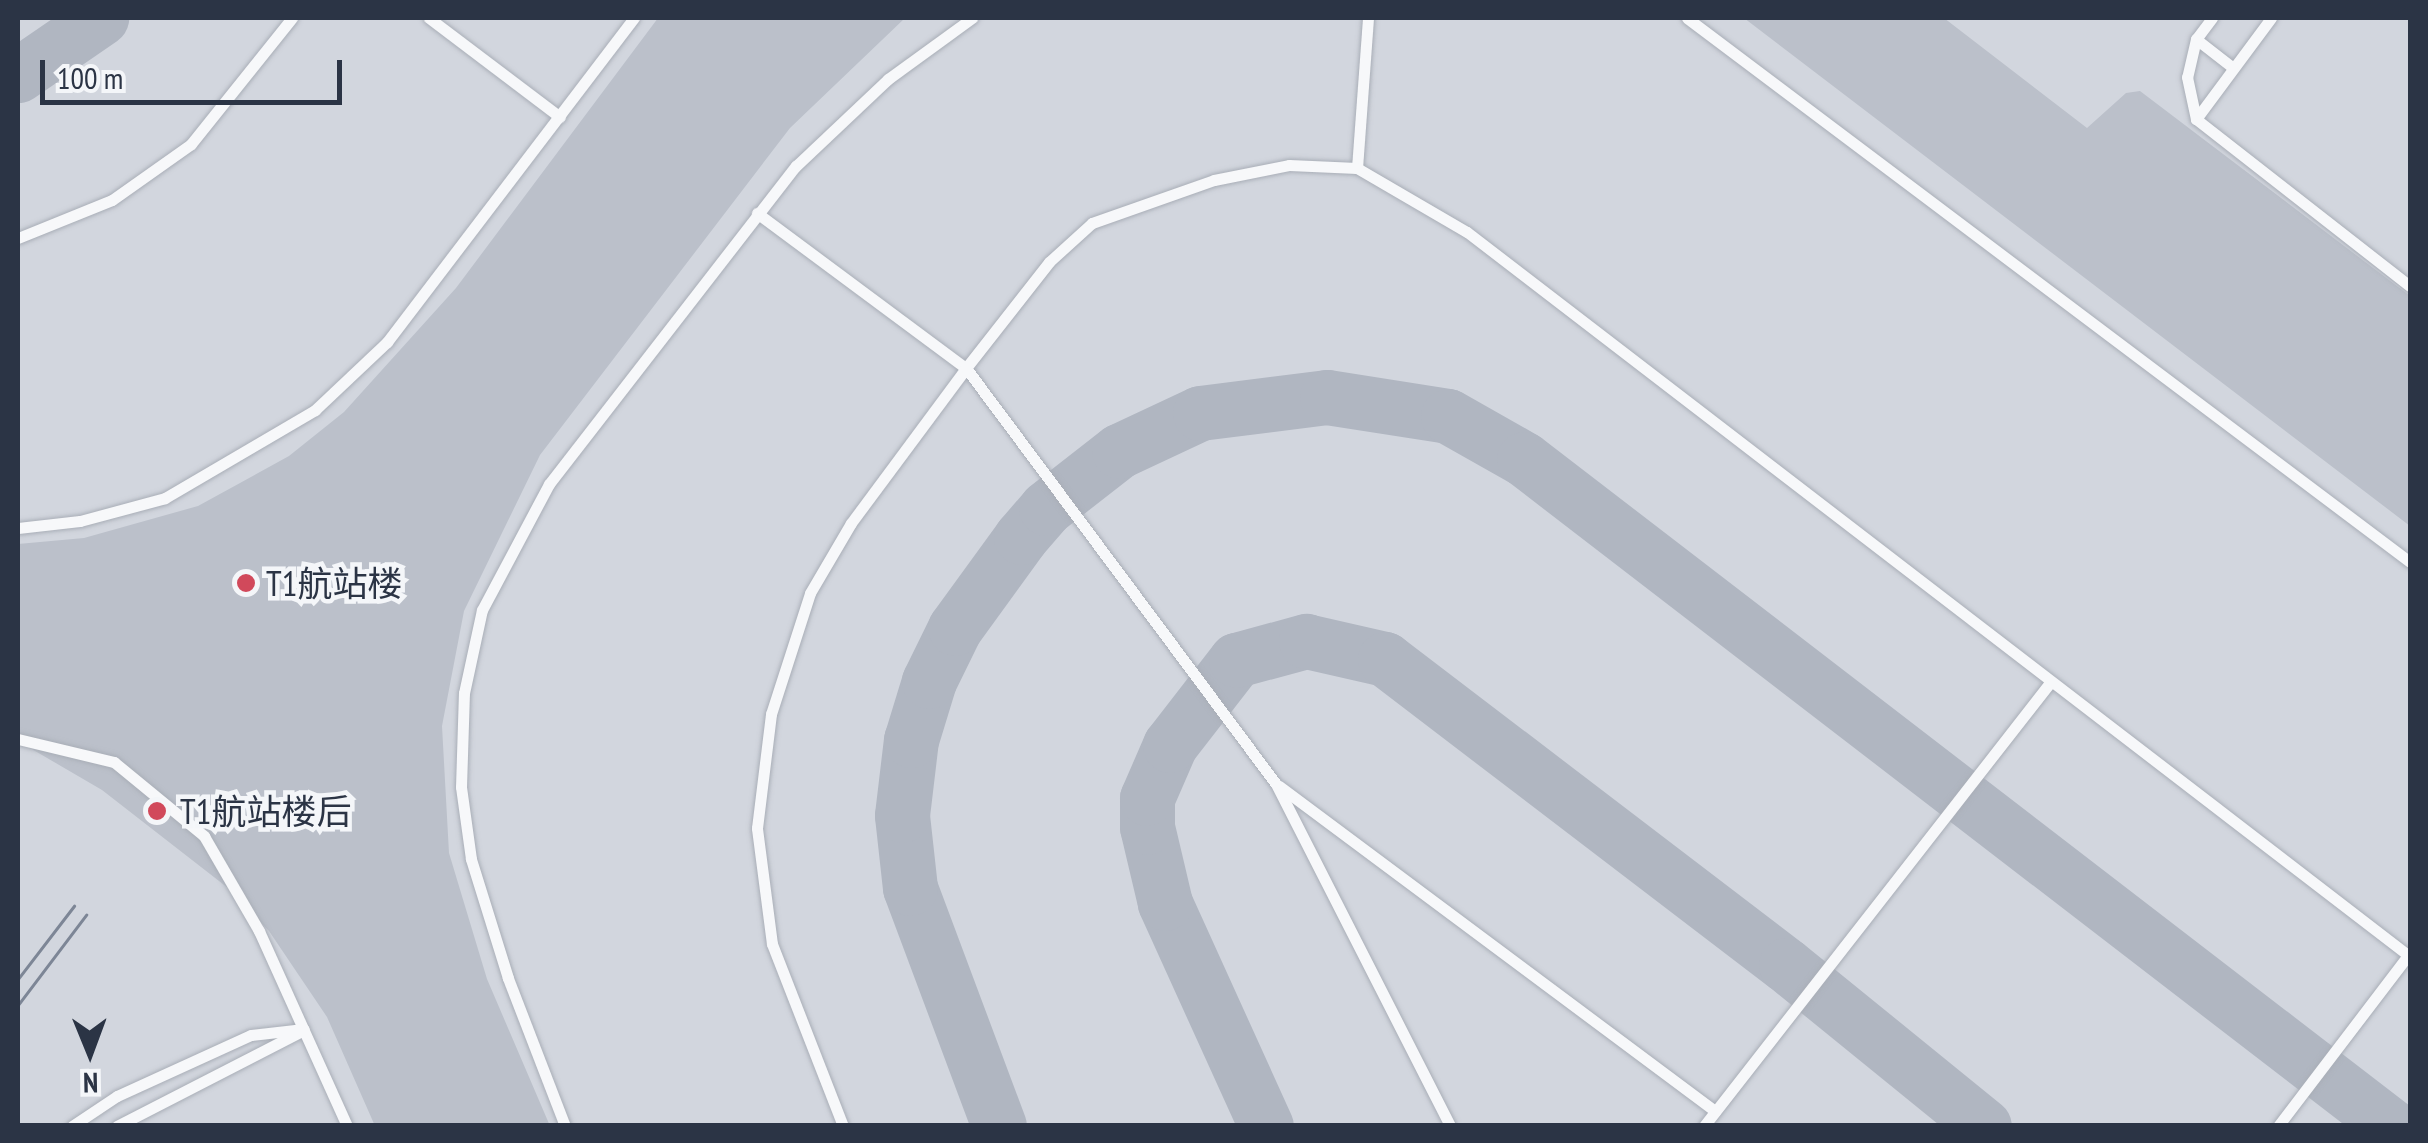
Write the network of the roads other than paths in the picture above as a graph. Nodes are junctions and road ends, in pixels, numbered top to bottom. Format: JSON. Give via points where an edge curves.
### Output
{"nodes":[{"id":1,"x":292,"y":18,"type":"edge"},
{"id":2,"x":429,"y":18,"type":"edge"},
{"id":3,"x":634,"y":18,"type":"edge"},
{"id":4,"x":972,"y":18,"type":"edge"},
{"id":5,"x":1368,"y":18,"type":"edge"},
{"id":6,"x":1687,"y":18,"type":"edge"},
{"id":7,"x":2212,"y":18,"type":"edge"},
{"id":8,"x":2271,"y":18,"type":"edge"},
{"id":9,"x":2196,"y":38,"type":"junction"},
{"id":10,"x":2232,"y":68,"type":"junction"},
{"id":11,"x":560,"y":117,"type":"junction"},
{"id":12,"x":2196,"y":119,"type":"junction"},
{"id":13,"x":1356,"y":168,"type":"junction"},
{"id":14,"x":758,"y":213,"type":"junction"},
{"id":15,"x":18,"y":238,"type":"edge"},
{"id":16,"x":2410,"y":286,"type":"edge"},
{"id":17,"x":966,"y":368,"type":"junction"},
{"id":18,"x":18,"y":528,"type":"edge"},
{"id":19,"x":2410,"y":562,"type":"edge"},
{"id":20,"x":2048,"y":684,"type":"junction"},
{"id":21,"x":18,"y":740,"type":"edge"},
{"id":22,"x":1276,"y":784,"type":"junction"},
{"id":23,"x":2410,"y":954,"type":"edge"},
{"id":24,"x":304,"y":1030,"type":"junction"},
{"id":25,"x":1715,"y":1111,"type":"junction"},
{"id":26,"x":72,"y":1126,"type":"edge"},
{"id":27,"x":117,"y":1126,"type":"edge"},
{"id":28,"x":348,"y":1126,"type":"edge"},
{"id":29,"x":565,"y":1126,"type":"edge"},
{"id":30,"x":843,"y":1126,"type":"edge"},
{"id":31,"x":1450,"y":1126,"type":"edge"},
{"id":32,"x":1704,"y":1126,"type":"edge"},
{"id":33,"x":2278,"y":1126,"type":"edge"}],
"edges":[{"from":1,"to":15,"type":"lane","via":[[191,144],[112,200]]},
{"from":2,"to":11,"type":"lane"},
{"from":3,"to":11,"type":"lane"},
{"from":4,"to":14,"type":"lane","via":[[839,123]]},
{"from":5,"to":13,"type":"lane"},
{"from":6,"to":19,"type":"lane"},
{"from":7,"to":9,"type":"lane"},
{"from":8,"to":10,"type":"lane"},
{"from":9,"to":10,"type":"lane"},
{"from":9,"to":12,"type":"lane","via":[[2186,77]]},
{"from":10,"to":12,"type":"lane"},
{"from":11,"to":18,"type":"lane","via":[[388,342],[315,410],[165,498],[80,521]]},
{"from":12,"to":16,"type":"lane"},
{"from":13,"to":17,"type":"lane","via":[[1289,164],[1092,223],[1049,262]]},
{"from":13,"to":20,"type":"lane","via":[[1468,232]]},
{"from":14,"to":17,"type":"lane"},
{"from":14,"to":29,"type":"lane","via":[[523,522],[482,610],[464,693],[461,788],[472,859],[508,978]]},
{"from":17,"to":22,"type":"lane"},
{"from":17,"to":30,"type":"lane","via":[[851,523],[810,593],[771,714],[757,828],[772,944]]},
{"from":20,"to":23,"type":"lane"},
{"from":20,"to":25,"type":"lane"},
{"from":21,"to":24,"type":"lane","via":[[114,762],[204,836],[259,931]]},
{"from":22,"to":25,"type":"lane"},
{"from":22,"to":31,"type":"lane"},
{"from":23,"to":33,"type":"lane"},
{"from":24,"to":26,"type":"lane","via":[[252,1035],[117,1096]]},
{"from":24,"to":27,"type":"lane"},
{"from":24,"to":28,"type":"lane"},
{"from":25,"to":32,"type":"lane"}]}
